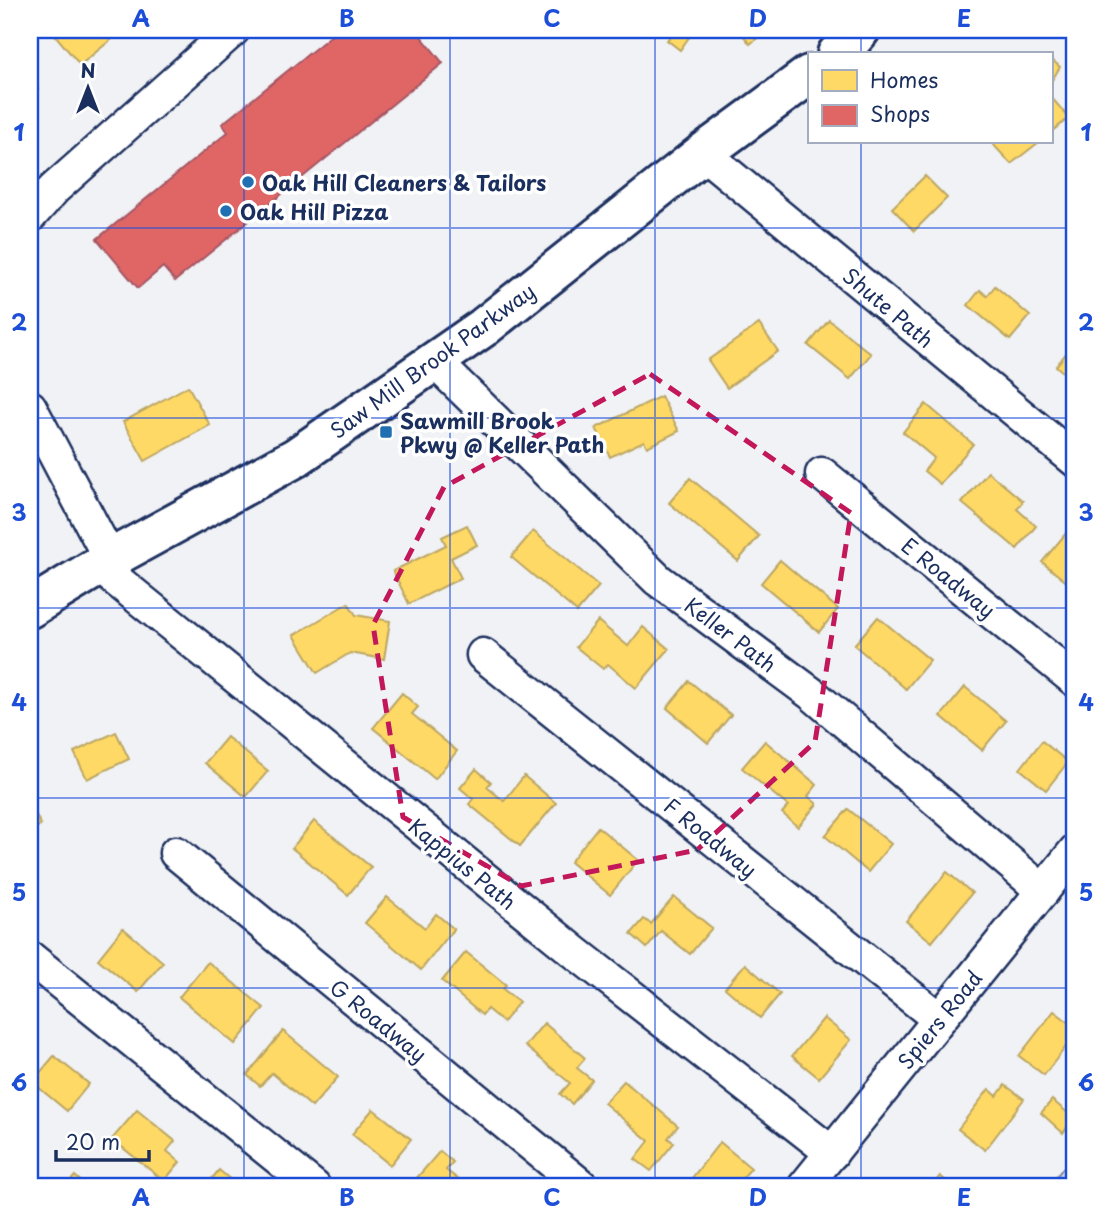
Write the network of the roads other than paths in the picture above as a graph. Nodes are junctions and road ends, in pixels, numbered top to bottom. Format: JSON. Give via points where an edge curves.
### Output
{"nodes":[{"id":1,"x":233,"y":30,"type":"edge"},
{"id":2,"x":860,"y":30,"type":"edge"},
{"id":3,"x":840,"y":52,"type":"edge"},
{"id":4,"x":808,"y":76,"type":"edge"},
{"id":5,"x":703,"y":153,"type":"junction"},
{"id":6,"x":30,"y":216,"type":"edge"},
{"id":7,"x":435,"y":362,"type":"junction"},
{"id":8,"x":30,"y":407,"type":"edge"},
{"id":9,"x":1075,"y":460,"type":"edge"},
{"id":10,"x":822,"y":474,"type":"dead end"},
{"id":11,"x":105,"y":563,"type":"junction"},
{"id":12,"x":30,"y":608,"type":"edge"},
{"id":13,"x":483,"y":655,"type":"dead end"},
{"id":14,"x":1075,"y":680,"type":"edge"},
{"id":15,"x":1075,"y":851,"type":"edge"},
{"id":16,"x":176,"y":853,"type":"dead end"},
{"id":17,"x":1043,"y":891,"type":"junction"},
{"id":18,"x":30,"y":958,"type":"edge"},
{"id":19,"x":939,"y":1019,"type":"junction"},
{"id":20,"x":832,"y":1153,"type":"junction"},
{"id":21,"x":314,"y":1187,"type":"edge"},
{"id":22,"x":583,"y":1187,"type":"edge"},
{"id":23,"x":804,"y":1187,"type":"edge"}],
"edges":[{"from":1,"to":6,"type":"street","via":[[54,189]]},
{"from":2,"to":3,"type":"street"},
{"from":4,"to":5,"type":"street","name":"Saw Mill Brook Parkway"},
{"from":5,"to":7,"type":"street","name":"Saw Mill Brook Parkway"},
{"from":5,"to":9,"type":"street","name":"Shute Path"},
{"from":7,"to":11,"type":"street","name":"Saw Mill Brook Parkway","via":[[295,458]]},
{"from":7,"to":17,"type":"street","name":"Keller Path","via":[[658,580],[812,694]]},
{"from":8,"to":11,"type":"street"},
{"from":10,"to":14,"type":"street","name":"E Roadway"},
{"from":11,"to":12,"type":"street","name":"Saw Mill Brook Parkway"},
{"from":11,"to":20,"type":"street","name":"Kappius Path","via":[[565,945]]},
{"from":13,"to":19,"type":"street","name":"F Roadway"},
{"from":15,"to":17,"type":"street","name":"Spiers Road"},
{"from":16,"to":22,"type":"street","name":"G Roadway"},
{"from":17,"to":19,"type":"street","name":"Spiers Road"},
{"from":18,"to":21,"type":"street"},
{"from":19,"to":20,"type":"street","name":"Spiers Road"},
{"from":20,"to":23,"type":"street","name":"Spiers Road"}]}
